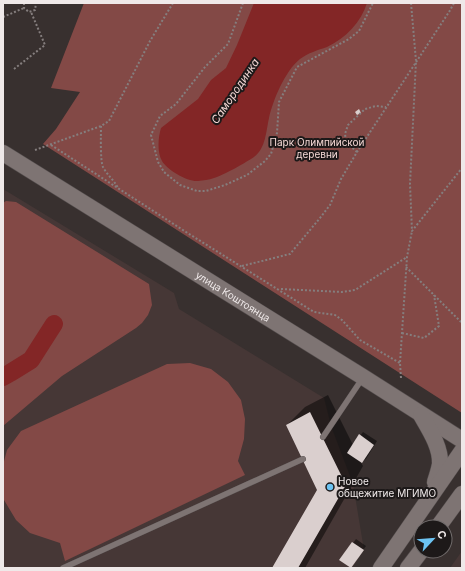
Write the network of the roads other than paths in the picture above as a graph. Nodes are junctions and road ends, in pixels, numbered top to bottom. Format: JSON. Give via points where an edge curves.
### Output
{"nodes":[{"id":1,"x":3,"y":153,"type":"edge"},
{"id":2,"x":363,"y":377,"type":"junction"},
{"id":3,"x":420,"y":413,"type":"junction"},
{"id":4,"x":323,"y":437,"type":"dead end"},
{"id":5,"x":462,"y":440,"type":"edge"},
{"id":6,"x":462,"y":451,"type":"edge"},
{"id":7,"x":303,"y":459,"type":"dead end"},
{"id":8,"x":433,"y":491,"type":"junction"},
{"id":9,"x":462,"y":494,"type":"edge"},
{"id":10,"x":444,"y":519,"type":"edge"},
{"id":11,"x":415,"y":559,"type":"edge"},
{"id":12,"x":63,"y":568,"type":"edge"},
{"id":13,"x":380,"y":568,"type":"edge"},
{"id":14,"x":408,"y":568,"type":"edge"}],
"edges":[{"from":1,"to":2,"type":"street","name":"улица Коштоянца"},
{"from":2,"to":3,"type":"street","name":"улица Коштоянца"},
{"from":2,"to":4,"type":"lane"},
{"from":3,"to":5,"type":"street","name":"улица Коштоянца"},
{"from":3,"to":8,"type":"street","via":[[440,456]]},
{"from":6,"to":8,"type":"street"},
{"from":7,"to":12,"type":"lane"},
{"from":8,"to":13,"type":"street"},
{"from":9,"to":10,"type":"street"},
{"from":11,"to":14,"type":"street"}]}
